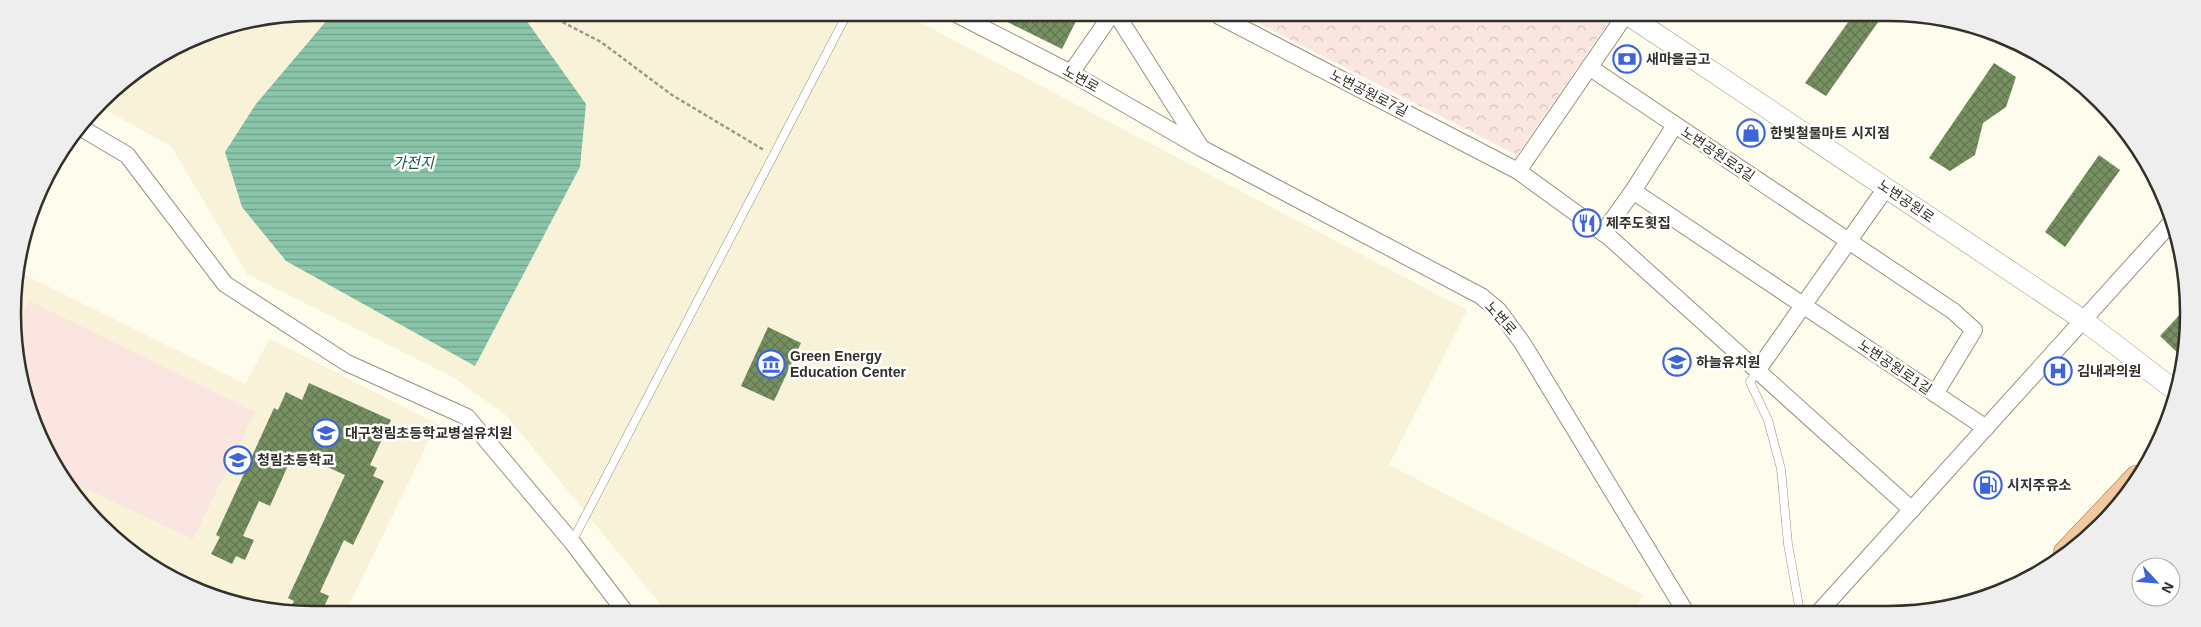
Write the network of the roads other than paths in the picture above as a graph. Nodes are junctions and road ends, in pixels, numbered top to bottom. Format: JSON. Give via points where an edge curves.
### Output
{"nodes":[{"id":1,"x":843,"y":21,"type":"edge"},
{"id":2,"x":970,"y":21,"type":"edge"},
{"id":3,"x":1107,"y":21,"type":"edge"},
{"id":4,"x":1121,"y":21,"type":"edge"},
{"id":5,"x":1235,"y":21,"type":"edge"},
{"id":6,"x":1621,"y":21,"type":"edge"},
{"id":7,"x":1637,"y":21,"type":"edge"},
{"id":8,"x":1589,"y":67,"type":"junction"},
{"id":9,"x":1071,"y":73,"type":"junction"},
{"id":10,"x":1675,"y":124,"type":"junction"},
{"id":11,"x":86,"y":131,"type":"edge"},
{"id":12,"x":1201,"y":148,"type":"junction"},
{"id":13,"x":1518,"y":171,"type":"junction"},
{"id":14,"x":1886,"y":188,"type":"junction"},
{"id":15,"x":1633,"y":191,"type":"junction"},
{"id":16,"x":2167,"y":228,"type":"edge"},
{"id":17,"x":1603,"y":233,"type":"junction"},
{"id":18,"x":1848,"y":240,"type":"junction"},
{"id":19,"x":1804,"y":306,"type":"junction"},
{"id":20,"x":2083,"y":320,"type":"junction"},
{"id":21,"x":1757,"y":371,"type":"junction"},
{"id":22,"x":2170,"y":387,"type":"edge"},
{"id":23,"x":1935,"y":394,"type":"junction"},
{"id":24,"x":1986,"y":428,"type":"junction"},
{"id":25,"x":1912,"y":510,"type":"junction"},
{"id":26,"x":572,"y":542,"type":"junction"},
{"id":27,"x":620,"y":606,"type":"edge"},
{"id":28,"x":1681,"y":606,"type":"edge"},
{"id":29,"x":1799,"y":606,"type":"edge"},
{"id":30,"x":1824,"y":606,"type":"edge"}],
"edges":[{"from":1,"to":26,"type":"lane"},
{"from":2,"to":9,"type":"street","name":"노변로"},
{"from":3,"to":9,"type":"street"},
{"from":4,"to":12,"type":"street","name":"노변로"},
{"from":5,"to":13,"type":"street","name":"노변공원로7길"},
{"from":6,"to":8,"type":"street"},
{"from":7,"to":14,"type":"street","name":"노변공원로"},
{"from":8,"to":10,"type":"street","name":"노변공원로3길"},
{"from":8,"to":13,"type":"street"},
{"from":9,"to":12,"type":"street","name":"노변로"},
{"from":10,"to":15,"type":"street"},
{"from":10,"to":18,"type":"street","name":"노변공원로3길"},
{"from":11,"to":26,"type":"street","via":[[127,155],[225,284],[347,363],[467,417]]},
{"from":12,"to":28,"type":"street","name":"노변로","via":[[1481,296],[1499,311],[1523,344]]},
{"from":13,"to":17,"type":"street"},
{"from":14,"to":18,"type":"street"},
{"from":14,"to":20,"type":"street","name":"노변공원로"},
{"from":15,"to":17,"type":"street"},
{"from":15,"to":19,"type":"street"},
{"from":16,"to":20,"type":"street"},
{"from":17,"to":21,"type":"street"},
{"from":18,"to":19,"type":"street"},
{"from":18,"to":23,"type":"street","name":"노변공원로3길","via":[[1953,311],[1974,330]]},
{"from":19,"to":21,"type":"street"},
{"from":19,"to":23,"type":"street","name":"노변공원로1길"},
{"from":20,"to":22,"type":"street","name":"노변공원로"},
{"from":20,"to":24,"type":"street"},
{"from":21,"to":25,"type":"street"},
{"from":21,"to":29,"type":"lane","via":[[1750,382],[1768,420],[1781,469],[1788,544]]},
{"from":23,"to":24,"type":"street","name":"노변공원로1길"},
{"from":24,"to":25,"type":"street"},
{"from":25,"to":30,"type":"street"},
{"from":26,"to":27,"type":"street"}]}
